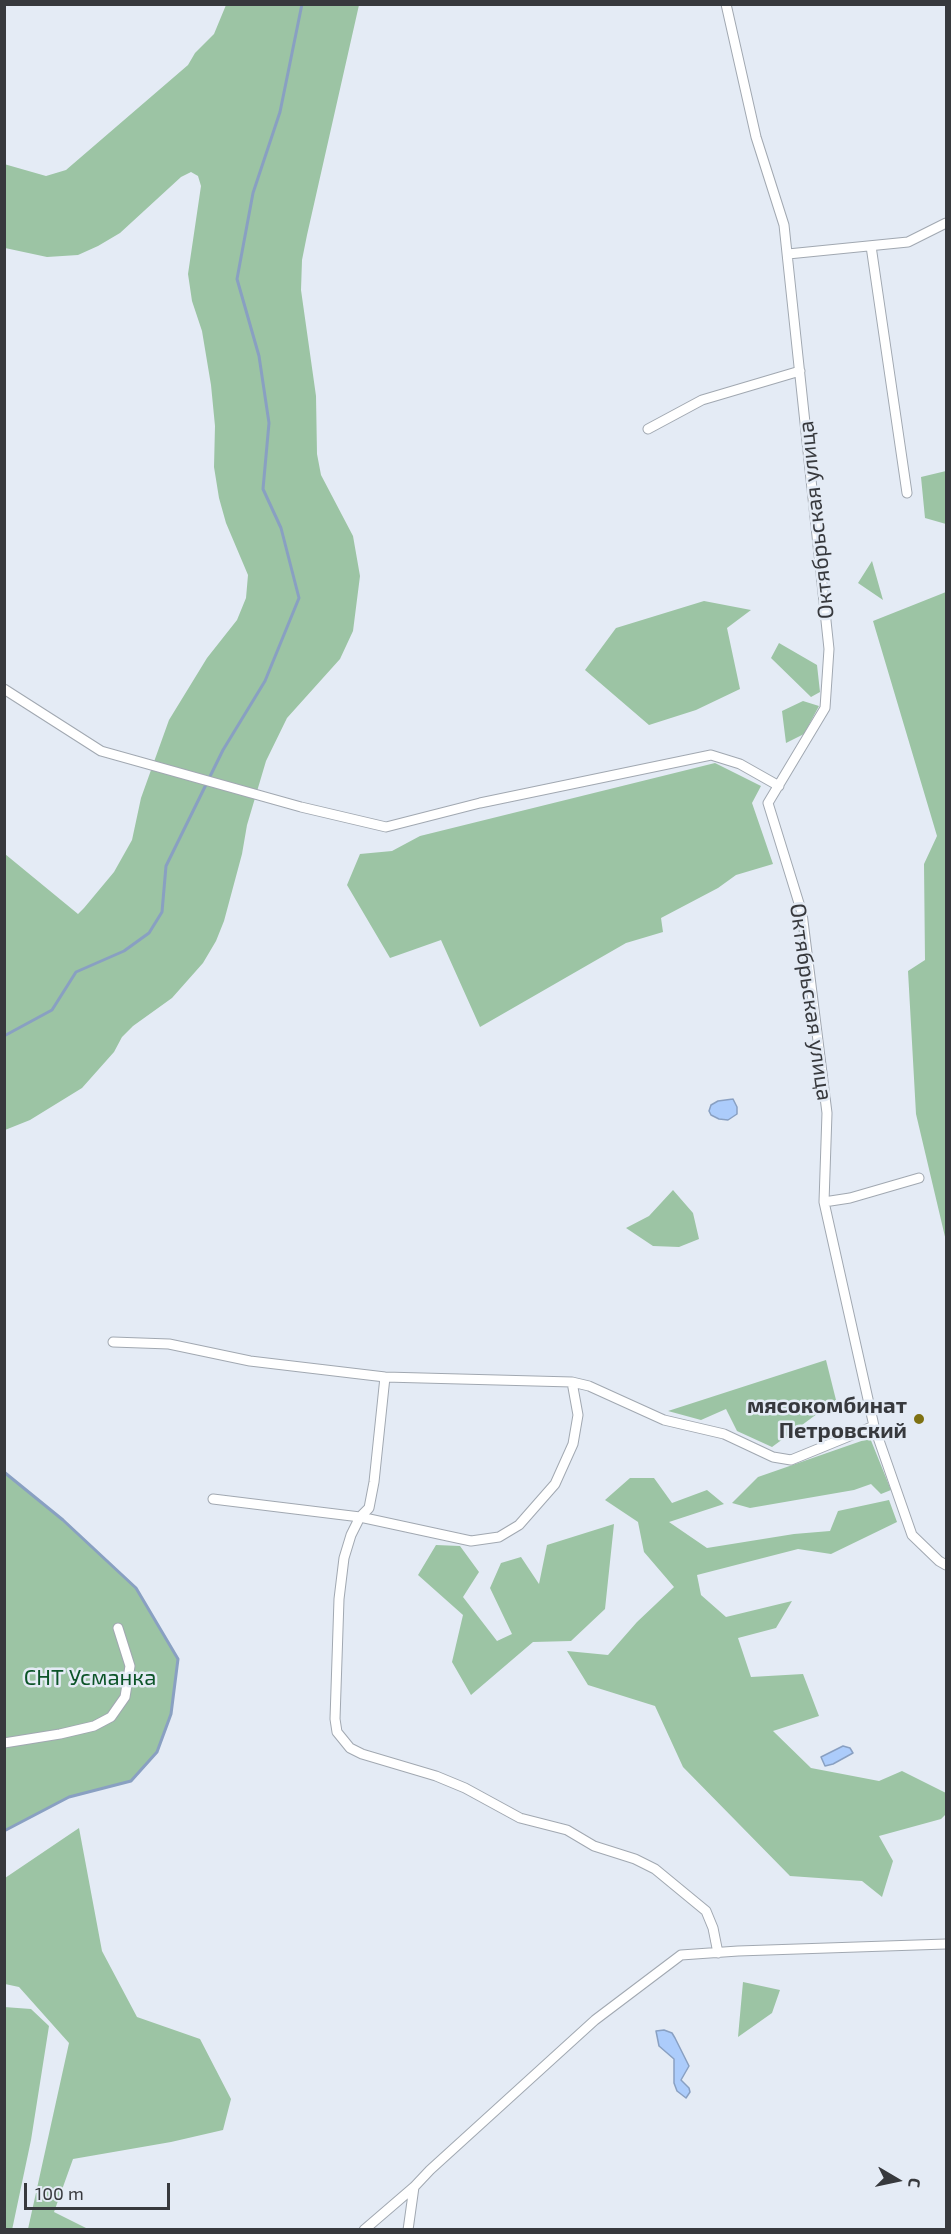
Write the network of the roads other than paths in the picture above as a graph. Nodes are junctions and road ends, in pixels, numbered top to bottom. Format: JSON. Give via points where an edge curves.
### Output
{"nodes":[{"id":1,"x":726,"y":4,"type":"edge"},
{"id":2,"x":946,"y":223,"type":"edge"},
{"id":3,"x":871,"y":246,"type":"junction"},
{"id":4,"x":788,"y":254,"type":"junction"},
{"id":5,"x":800,"y":371,"type":"junction"},
{"id":6,"x":648,"y":429,"type":"dead end"},
{"id":7,"x":907,"y":493,"type":"dead end"},
{"id":8,"x":4,"y":689,"type":"edge"},
{"id":9,"x":779,"y":786,"type":"junction"},
{"id":10,"x":919,"y":1178,"type":"dead end"},
{"id":11,"x":824,"y":1202,"type":"junction"},
{"id":12,"x":113,"y":1342,"type":"dead end"},
{"id":13,"x":385,"y":1377,"type":"junction"},
{"id":14,"x":572,"y":1382,"type":"junction"},
{"id":15,"x":874,"y":1426,"type":"junction"},
{"id":16,"x":213,"y":1499,"type":"dead end"},
{"id":17,"x":360,"y":1517,"type":"junction"},
{"id":18,"x":946,"y":1565,"type":"edge"},
{"id":19,"x":118,"y":1628,"type":"dead end"},
{"id":20,"x":4,"y":1732,"type":"edge"},
{"id":21,"x":6,"y":1743,"type":"edge"},
{"id":22,"x":946,"y":1944,"type":"edge"},
{"id":23,"x":718,"y":1953,"type":"junction"},
{"id":24,"x":414,"y":2187,"type":"junction"},
{"id":25,"x":364,"y":2229,"type":"edge"},
{"id":26,"x":408,"y":2229,"type":"edge"}],
"edges":[{"from":1,"to":4,"type":"street","name":"Октябрьская улица","via":[[756,137],[784,225]]},
{"from":2,"to":3,"type":"street","via":[[908,242]]},
{"from":3,"to":4,"type":"street"},
{"from":3,"to":7,"type":"street"},
{"from":4,"to":5,"type":"street","name":"Октябрьская улица"},
{"from":5,"to":6,"type":"street","via":[[702,400]]},
{"from":5,"to":9,"type":"street","name":"Октябрьская улица","via":[[829,649],[825,708]]},
{"from":8,"to":9,"type":"street","via":[[101,751],[386,827],[480,802],[711,755],[740,764]]},
{"from":9,"to":11,"type":"street","name":"Октябрьская улица","via":[[768,804],[802,913],[827,1113]]},
{"from":10,"to":11,"type":"street"},
{"from":11,"to":15,"type":"street","name":"Октябрьская улица"},
{"from":12,"to":13,"type":"street","via":[[169,1344],[250,1361]]},
{"from":13,"to":14,"type":"street"},
{"from":13,"to":17,"type":"street","via":[[374,1482],[369,1508]]},
{"from":14,"to":15,"type":"street","via":[[664,1420],[724,1434],[773,1457],[791,1460]]},
{"from":14,"to":17,"type":"street","via":[[578,1415],[573,1444],[555,1484],[519,1525],[499,1537],[471,1541]]},
{"from":15,"to":18,"type":"street","name":"Октябрьская улица","via":[[912,1535]]},
{"from":16,"to":17,"type":"street"},
{"from":17,"to":23,"type":"street","via":[[344,1558],[339,1599],[334,1719],[337,1732],[350,1748],[436,1776],[520,1818],[567,1830],[594,1846],[655,1869],[706,1911]]},
{"from":19,"to":21,"type":"street","via":[[130,1666],[125,1697],[111,1717],[94,1726]]},
{"from":20,"to":21,"type":"street"},
{"from":22,"to":23,"type":"street"},
{"from":23,"to":24,"type":"street","via":[[681,1955],[619,2001]]},
{"from":24,"to":25,"type":"street"},
{"from":24,"to":26,"type":"street"}]}
